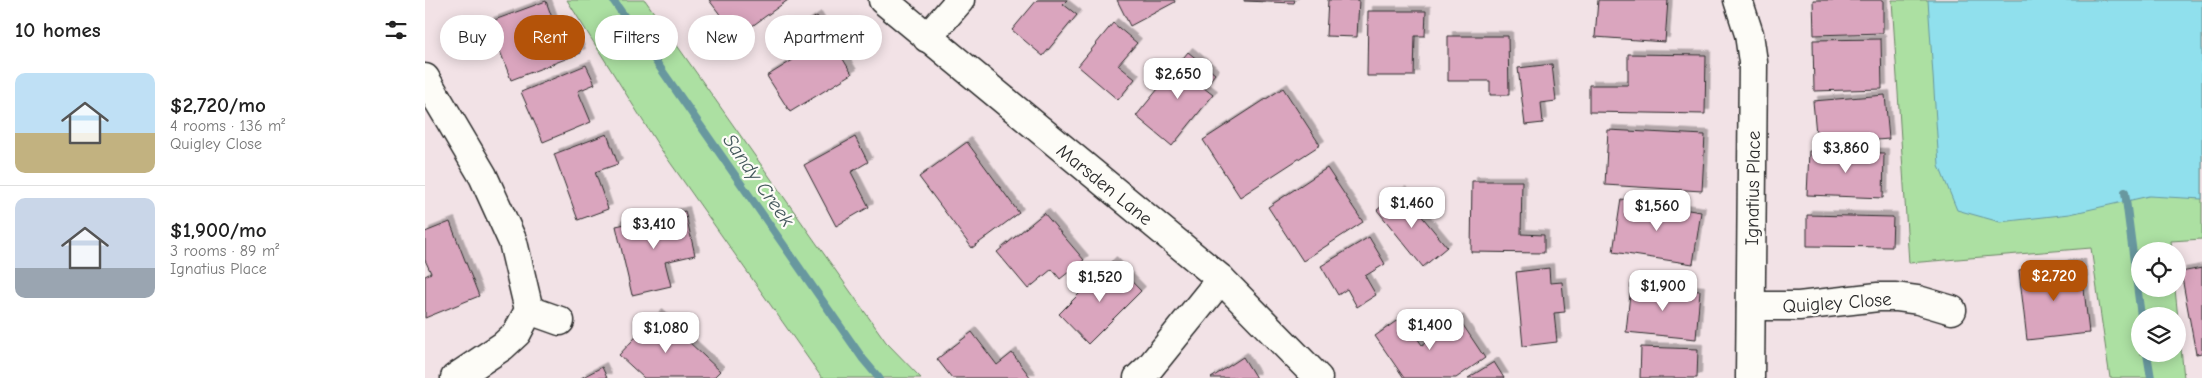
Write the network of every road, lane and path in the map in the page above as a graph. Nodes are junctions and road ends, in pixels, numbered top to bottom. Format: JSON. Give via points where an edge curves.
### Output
{"nodes":[{"id":1,"x":883,"y":0,"type":"edge"},
{"id":2,"x":960,"y":0,"type":"edge"},
{"id":3,"x":1738,"y":0,"type":"edge"},
{"id":4,"x":927,"y":38,"type":"junction"},
{"id":5,"x":425,"y":78,"type":"edge"},
{"id":6,"x":1221,"y":279,"type":"junction"},
{"id":7,"x":1751,"y":306,"type":"junction"},
{"id":8,"x":529,"y":310,"type":"junction"},
{"id":9,"x":1952,"y":310,"type":"dead end"},
{"id":10,"x":560,"y":321,"type":"dead end"},
{"id":11,"x":455,"y":378,"type":"edge"},
{"id":12,"x":1138,"y":378,"type":"edge"},
{"id":13,"x":1318,"y":378,"type":"edge"},
{"id":14,"x":1750,"y":378,"type":"edge"}],
"edges":[{"from":1,"to":4,"type":"street","name":"Marsden Lane"},
{"from":2,"to":4,"type":"street"},
{"from":3,"to":7,"type":"street","name":"Ignatius Place","via":[[1749,34],[1753,62]]},
{"from":4,"to":6,"type":"street","name":"Marsden Lane"},
{"from":5,"to":8,"type":"street","via":[[483,176],[513,242]]},
{"from":6,"to":12,"type":"street"},
{"from":6,"to":13,"type":"street","name":"Marsden Lane"},
{"from":7,"to":9,"type":"street","name":"Quigley Close","via":[[1799,306],[1887,297],[1918,300]]},
{"from":7,"to":14,"type":"street","name":"Ignatius Place"},
{"from":8,"to":10,"type":"street"},
{"from":8,"to":11,"type":"street","via":[[517,333],[503,346]]}]}
